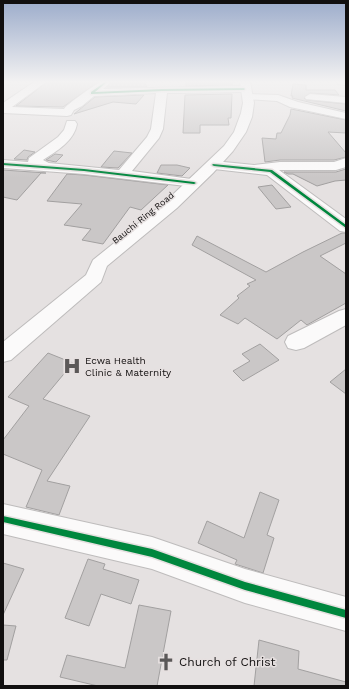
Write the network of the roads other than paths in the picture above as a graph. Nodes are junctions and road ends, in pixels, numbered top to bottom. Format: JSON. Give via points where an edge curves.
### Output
{"nodes":[{"id":1,"x":159,"y":114,"type":"edge"},
{"id":2,"x":246,"y":114,"type":"edge"},
{"id":3,"x":71,"y":124,"type":"dead end"},
{"id":4,"x":346,"y":162,"type":"edge"},
{"id":5,"x":3,"y":164,"type":"edge"},
{"id":6,"x":214,"y":166,"type":"junction"},
{"id":7,"x":46,"y":167,"type":"junction"},
{"id":8,"x":246,"y":170,"type":"junction"},
{"id":9,"x":122,"y":175,"type":"junction"},
{"id":10,"x":194,"y":183,"type":"junction"},
{"id":11,"x":346,"y":227,"type":"edge"},
{"id":12,"x":346,"y":316,"type":"edge"},
{"id":13,"x":296,"y":342,"type":"dead end"},
{"id":14,"x":3,"y":354,"type":"edge"},
{"id":15,"x":3,"y":519,"type":"edge"},
{"id":16,"x":346,"y":614,"type":"edge"}],
"edges":[{"from":1,"to":9,"type":"street","via":[[155,133]]},
{"from":2,"to":6,"type":"street","name":"Bauchi Ring Road","via":[[244,124],[232,146]]},
{"from":3,"to":7,"type":"street","via":[[71,128],[60,142],[34,160]]},
{"from":4,"to":8,"type":"street","via":[[336,166],[280,166]]},
{"from":5,"to":7,"type":"street"},
{"from":6,"to":8,"type":"street"},
{"from":6,"to":10,"type":"street","name":"Bauchi Ring Road"},
{"from":7,"to":9,"type":"street"},
{"from":8,"to":11,"type":"street","via":[[271,171]]},
{"from":9,"to":10,"type":"street"},
{"from":10,"to":14,"type":"street","name":"Bauchi Ring Road"},
{"from":12,"to":13,"type":"street"},
{"from":15,"to":16,"type":"street","via":[[152,553],[245,586]]}]}
